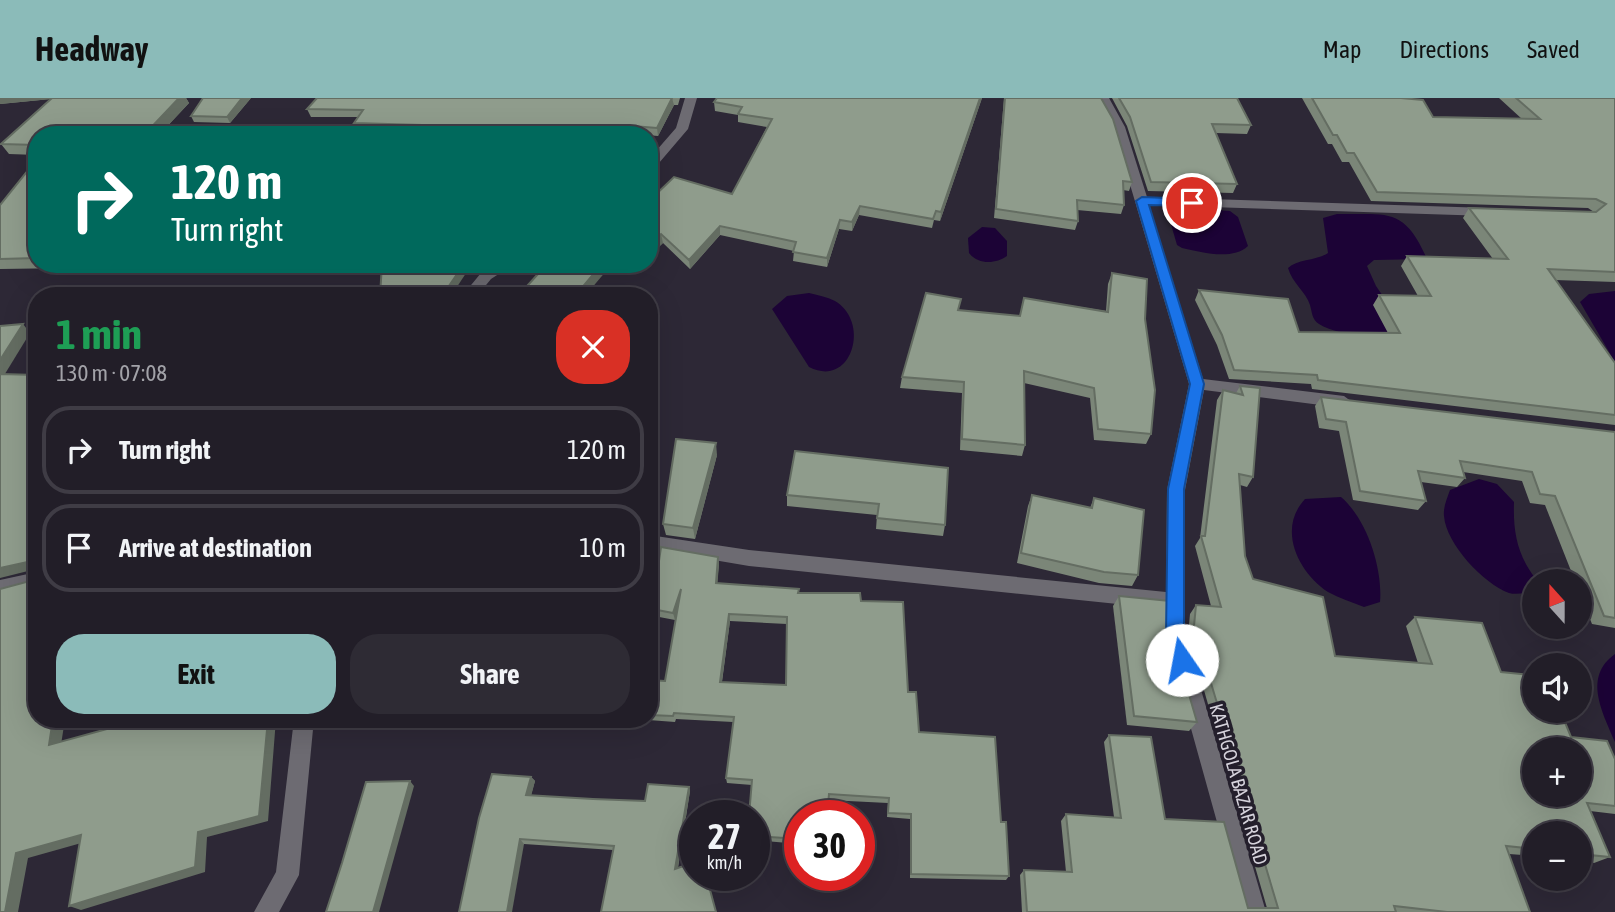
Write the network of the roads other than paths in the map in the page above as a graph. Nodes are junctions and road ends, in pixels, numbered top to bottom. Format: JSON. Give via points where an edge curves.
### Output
{"nodes":[{"id":1,"x":691,"y":98,"type":"edge"},
{"id":2,"x":1103,"y":98,"type":"edge"},
{"id":3,"x":658,"y":157,"type":"edge"},
{"id":4,"x":1142,"y":201,"type":"junction"},
{"id":5,"x":1506,"y":212,"type":"edge"},
{"id":6,"x":491,"y":273,"type":"edge"},
{"id":7,"x":477,"y":287,"type":"edge"},
{"id":8,"x":1197,"y":384,"type":"junction"},
{"id":9,"x":1359,"y":404,"type":"edge"},
{"id":10,"x":658,"y":543,"type":"edge"},
{"id":11,"x":28,"y":582,"type":"edge"},
{"id":12,"x":0,"y":588,"type":"edge"},
{"id":13,"x":1175,"y":601,"type":"junction"},
{"id":14,"x":303,"y":728,"type":"edge"},
{"id":15,"x":266,"y":912,"type":"edge"},
{"id":16,"x":1254,"y":912,"type":"edge"}],
"edges":[{"from":1,"to":3,"type":"street","via":[[682,129]]},
{"from":2,"to":4,"type":"street","name":"KATHGOLA BAZAR ROAD","via":[[1119,127]]},
{"from":4,"to":5,"type":"street"},
{"from":4,"to":8,"type":"street","name":"KATHGOLA BAZAR ROAD"},
{"from":6,"to":7,"type":"street"},
{"from":8,"to":9,"type":"street"},
{"from":8,"to":13,"type":"street","name":"KATHGOLA BAZAR ROAD","via":[[1176,489]]},
{"from":10,"to":13,"type":"street","via":[[749,558]]},
{"from":11,"to":12,"type":"street"},
{"from":13,"to":16,"type":"street","name":"KATHGOLA BAZAR ROAD","via":[[1175,635]]},
{"from":14,"to":15,"type":"street","via":[[287,875]]}]}
